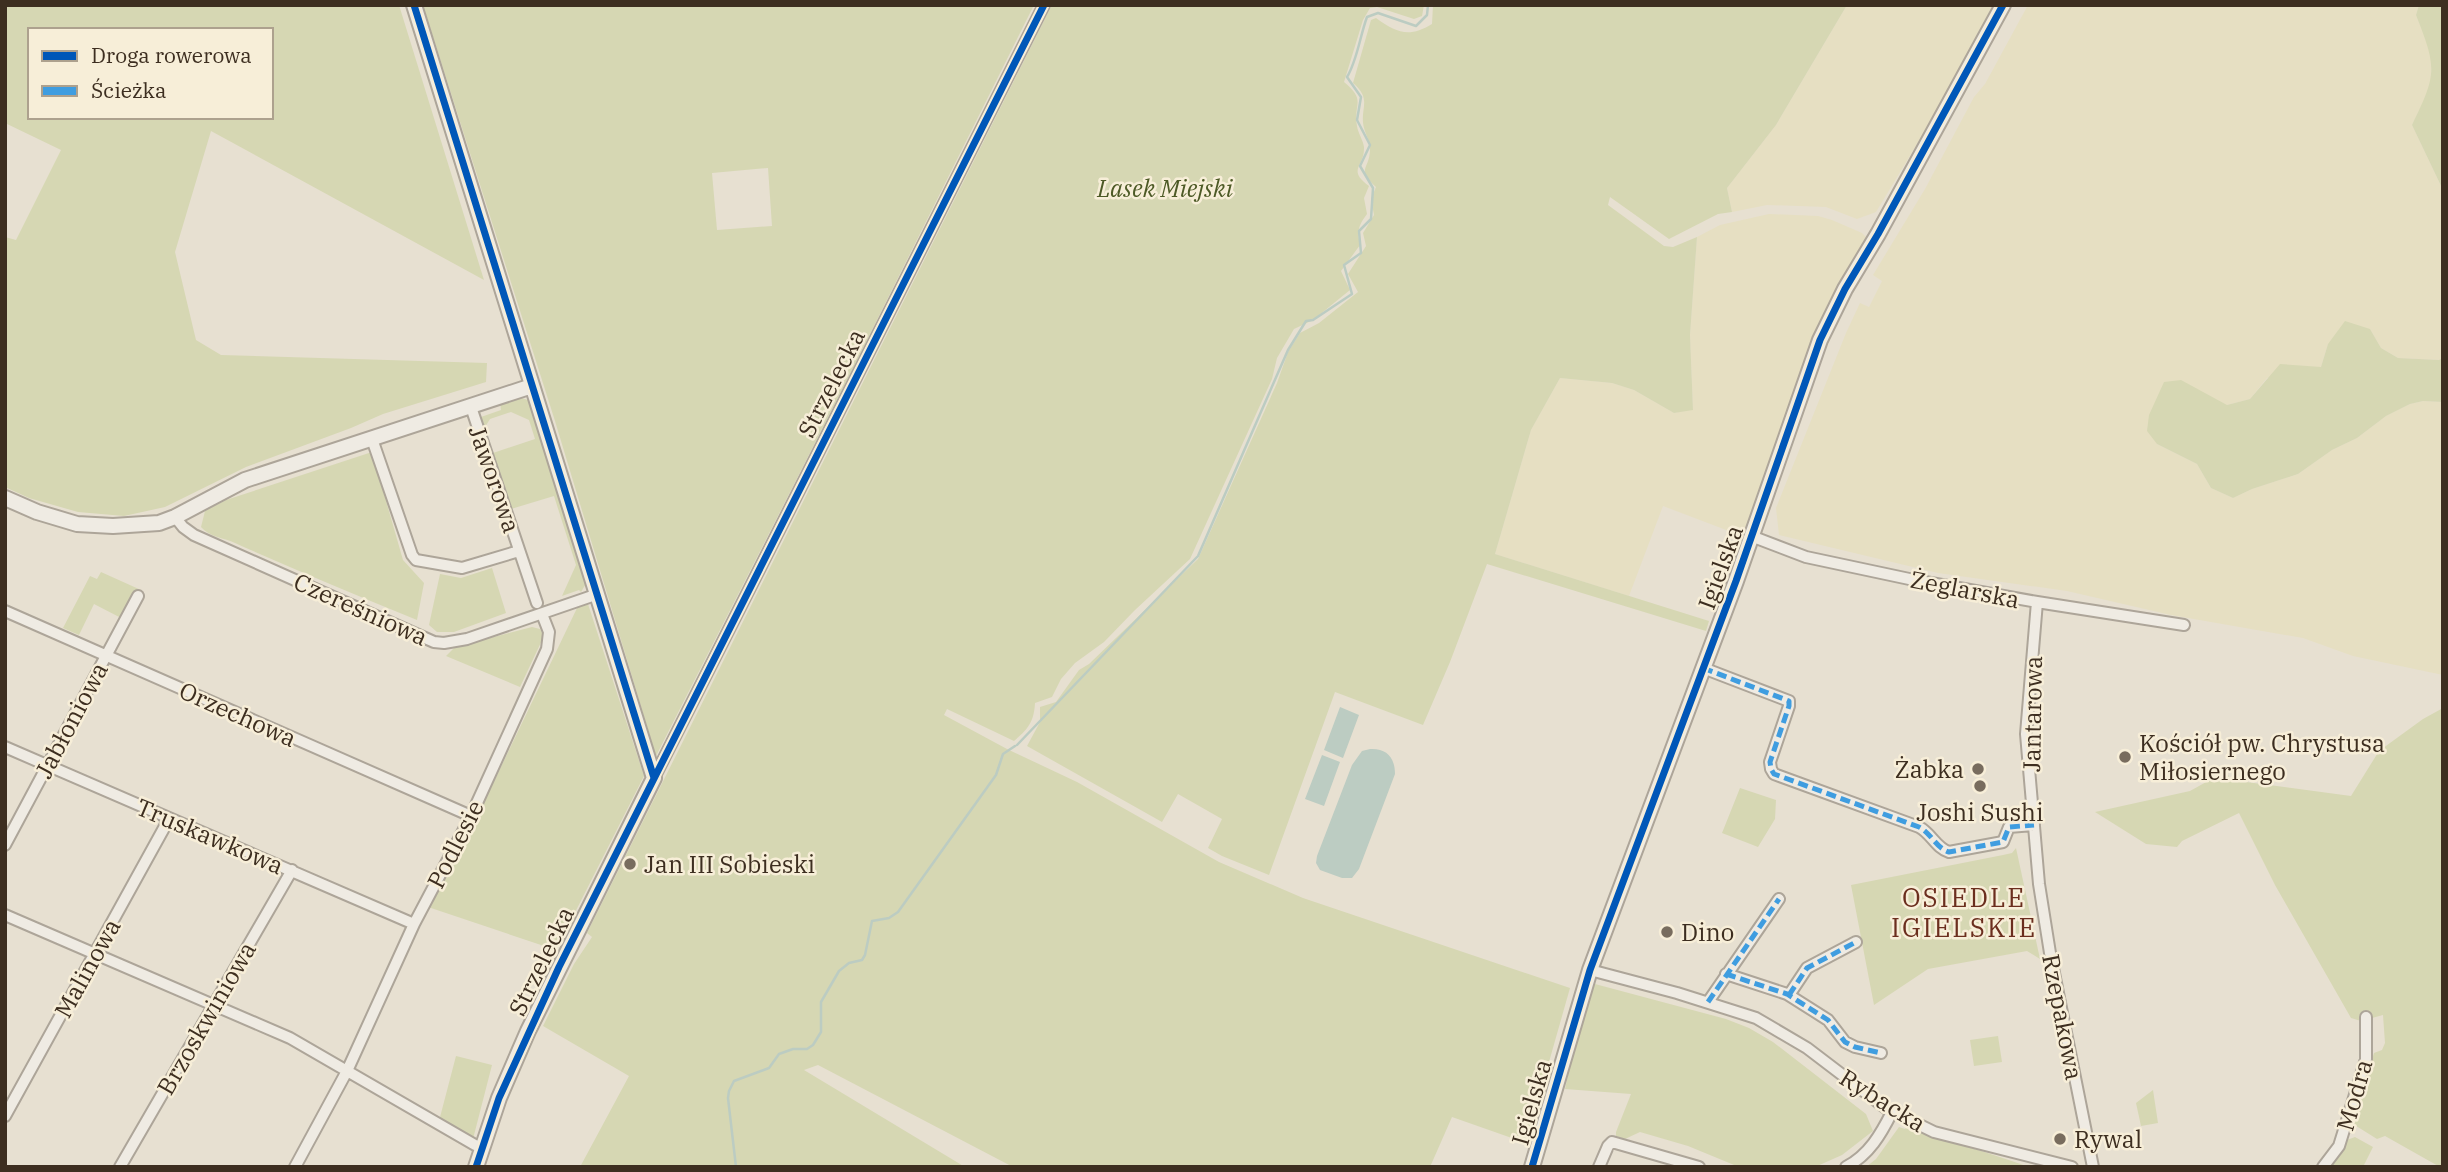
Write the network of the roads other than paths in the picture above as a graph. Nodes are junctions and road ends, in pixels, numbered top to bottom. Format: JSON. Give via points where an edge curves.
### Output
{"nodes":[{"id":1,"x":414,"y":5,"type":"edge"},
{"id":2,"x":1044,"y":5,"type":"edge"},
{"id":3,"x":2003,"y":5,"type":"edge"},
{"id":4,"x":532,"y":386,"type":"junction"},
{"id":5,"x":471,"y":407,"type":"junction"},
{"id":6,"x":372,"y":439,"type":"junction"},
{"id":7,"x":5,"y":498,"type":"edge"},
{"id":8,"x":175,"y":517,"type":"junction"},
{"id":9,"x":1751,"y":536,"type":"junction"},
{"id":10,"x":519,"y":551,"type":"junction"},
{"id":11,"x":598,"y":594,"type":"junction"},
{"id":12,"x":138,"y":596,"type":"dead end"},
{"id":13,"x":2037,"y":602,"type":"junction"},
{"id":14,"x":540,"y":609,"type":"junction"},
{"id":15,"x":5,"y":611,"type":"edge"},
{"id":16,"x":2184,"y":625,"type":"dead end"},
{"id":17,"x":105,"y":656,"type":"junction"},
{"id":18,"x":1703,"y":668,"type":"junction"},
{"id":19,"x":5,"y":747,"type":"edge"},
{"id":20,"x":47,"y":766,"type":"junction"},
{"id":21,"x":654,"y":778,"type":"junction"},
{"id":22,"x":471,"y":816,"type":"junction"},
{"id":23,"x":169,"y":819,"type":"junction"},
{"id":24,"x":2034,"y":825,"type":"junction"},
{"id":25,"x":5,"y":845,"type":"edge"},
{"id":26,"x":292,"y":870,"type":"junction"},
{"id":27,"x":1779,"y":899,"type":"dead end"},
{"id":28,"x":5,"y":915,"type":"edge"},
{"id":29,"x":414,"y":924,"type":"junction"},
{"id":30,"x":1856,"y":942,"type":"dead end"},
{"id":31,"x":95,"y":954,"type":"junction"},
{"id":32,"x":1590,"y":970,"type":"junction"},
{"id":33,"x":1726,"y":974,"type":"junction"},
{"id":34,"x":1789,"y":995,"type":"junction"},
{"id":35,"x":1708,"y":1003,"type":"junction"},
{"id":36,"x":215,"y":1004,"type":"junction"},
{"id":37,"x":2366,"y":1017,"type":"dead end"},
{"id":38,"x":1881,"y":1053,"type":"dead end"},
{"id":39,"x":347,"y":1071,"type":"junction"},
{"id":40,"x":1892,"y":1112,"type":"junction"},
{"id":41,"x":5,"y":1116,"type":"edge"},
{"id":42,"x":482,"y":1147,"type":"junction"},
{"id":43,"x":120,"y":1167,"type":"edge"},
{"id":44,"x":295,"y":1167,"type":"edge"},
{"id":45,"x":476,"y":1167,"type":"edge"},
{"id":46,"x":1532,"y":1167,"type":"edge"},
{"id":47,"x":1600,"y":1167,"type":"edge"},
{"id":48,"x":1699,"y":1167,"type":"edge"},
{"id":49,"x":1846,"y":1167,"type":"edge"},
{"id":50,"x":2072,"y":1167,"type":"edge"},
{"id":51,"x":2094,"y":1167,"type":"edge"},
{"id":52,"x":2323,"y":1167,"type":"edge"}],
"edges":[{"from":1,"to":4,"type":"street"},
{"from":2,"to":21,"type":"street","name":"Strzelecka"},
{"from":3,"to":9,"type":"street","name":"Igielska","via":[[1820,340]]},
{"from":4,"to":5,"type":"street"},
{"from":4,"to":11,"type":"street"},
{"from":5,"to":6,"type":"street"},
{"from":5,"to":10,"type":"street","name":"Jaworowa"},
{"from":6,"to":8,"type":"street","via":[[245,480]]},
{"from":6,"to":10,"type":"street","name":"Jaworowa","via":[[414,558],[457,568]]},
{"from":7,"to":8,"type":"street","via":[[77,524],[139,525]]},
{"from":8,"to":14,"type":"street","name":"Czereśniowa","via":[[194,535],[433,642],[455,642]]},
{"from":9,"to":13,"type":"street","name":"Żeglarska","via":[[1806,557]]},
{"from":9,"to":18,"type":"street","name":"Igielska"},
{"from":10,"to":14,"type":"street","name":"Jaworowa"},
{"from":11,"to":14,"type":"street","name":"Czereśniowa"},
{"from":11,"to":21,"type":"street"},
{"from":12,"to":17,"type":"street","name":"Jabłoniowa"},
{"from":13,"to":16,"type":"street","name":"Żeglarska"},
{"from":13,"to":24,"type":"street","name":"Jantarowa","via":[[2026,734]]},
{"from":14,"to":22,"type":"street","name":"Podlesie","via":[[549,632],[547,649]]},
{"from":15,"to":17,"type":"street","name":"Orzechowa"},
{"from":17,"to":20,"type":"street","name":"Jabłoniowa"},
{"from":17,"to":22,"type":"street","name":"Orzechowa"},
{"from":18,"to":24,"type":"street","via":[[1789,701],[1770,762],[1774,774],[1919,827],[1949,852],[2003,842],[2010,827]]},
{"from":18,"to":32,"type":"street","name":"Igielska"},
{"from":19,"to":20,"type":"street","name":"Truskawkowa"},
{"from":20,"to":23,"type":"street","name":"Truskawkowa"},
{"from":20,"to":25,"type":"street","name":"Jabłoniowa"},
{"from":21,"to":42,"type":"street","name":"Strzelecka","via":[[528,1031]]},
{"from":22,"to":29,"type":"street","name":"Podlesie"},
{"from":23,"to":26,"type":"street","name":"Truskawkowa"},
{"from":23,"to":31,"type":"street","name":"Malinowa"},
{"from":24,"to":51,"type":"street","name":"Rzepakowa","via":[[2045,924]]},
{"from":26,"to":29,"type":"street","name":"Truskawkowa"},
{"from":26,"to":36,"type":"street","name":"Brzoskwiniowa"},
{"from":27,"to":33,"type":"street"},
{"from":28,"to":31,"type":"street"},
{"from":29,"to":39,"type":"street","name":"Podlesie"},
{"from":30,"to":34,"type":"street","via":[[1807,968]]},
{"from":31,"to":36,"type":"street"},
{"from":31,"to":41,"type":"street","name":"Malinowa"},
{"from":32,"to":35,"type":"street","name":"Rybacka"},
{"from":32,"to":46,"type":"street","name":"Igielska"},
{"from":33,"to":34,"type":"street"},
{"from":33,"to":35,"type":"street"},
{"from":34,"to":38,"type":"street","via":[[1828,1020],[1845,1042]]},
{"from":35,"to":40,"type":"street","name":"Rybacka","via":[[1781,1031]]},
{"from":36,"to":39,"type":"street","via":[[290,1038]]},
{"from":36,"to":43,"type":"street","name":"Brzoskwiniowa"},
{"from":37,"to":52,"type":"street","name":"Modra","via":[[2367,1051],[2362,1070],[2339,1146]]},
{"from":39,"to":42,"type":"street"},
{"from":39,"to":44,"type":"street","name":"Podlesie"},
{"from":40,"to":49,"type":"street","via":[[1868,1150]]},
{"from":40,"to":50,"type":"street","name":"Rybacka","via":[[1934,1132]]},
{"from":42,"to":45,"type":"street","name":"Strzelecka"},
{"from":47,"to":48,"type":"street","via":[[1612,1142]]}]}
